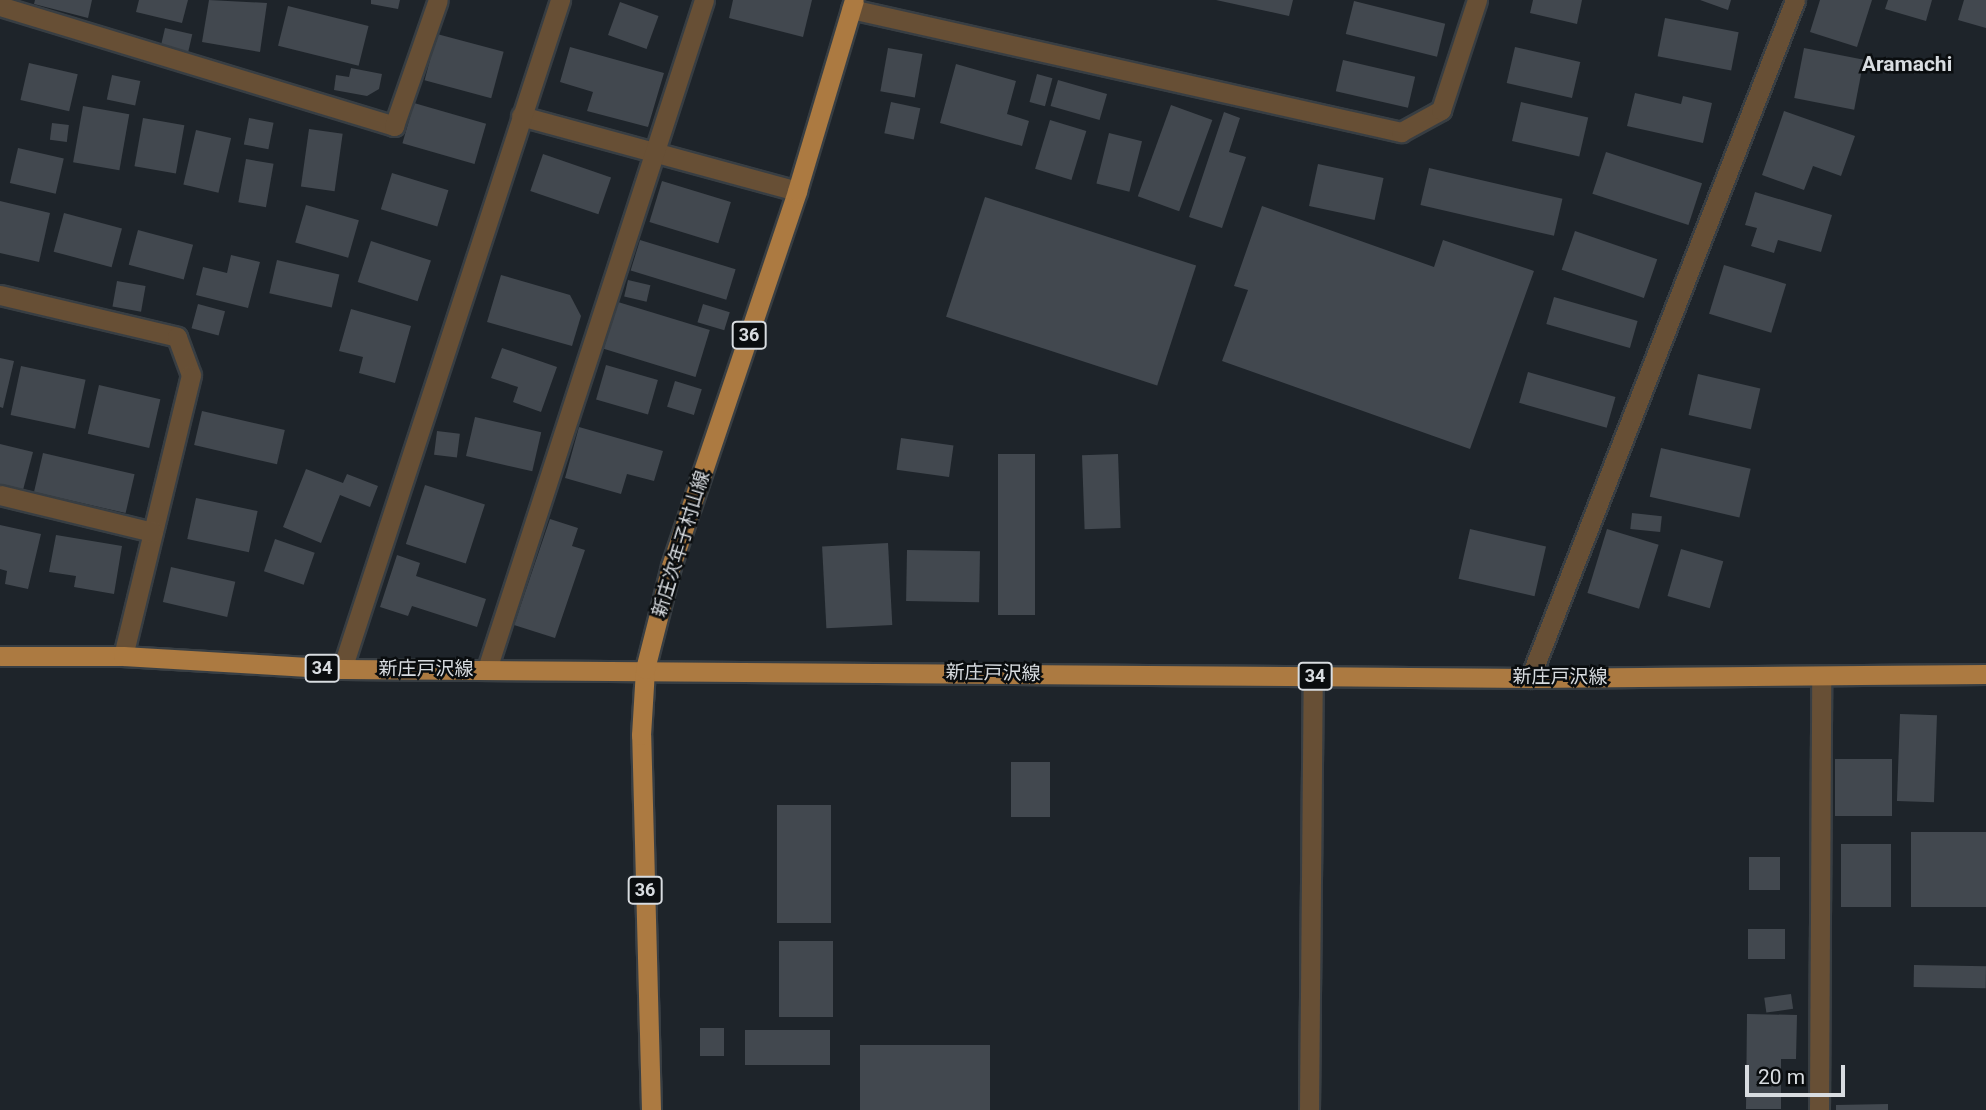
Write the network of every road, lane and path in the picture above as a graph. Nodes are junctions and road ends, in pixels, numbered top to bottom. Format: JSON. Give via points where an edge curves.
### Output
{"nodes":[{"id":1,"x":438,"y":0,"type":"edge"},
{"id":2,"x":560,"y":0,"type":"edge"},
{"id":3,"x":704,"y":0,"type":"edge"},
{"id":4,"x":1477,"y":0,"type":"edge"},
{"id":5,"x":1795,"y":0,"type":"edge"},
{"id":6,"x":853,"y":5,"type":"edge"},
{"id":7,"x":2,"y":8,"type":"edge"},
{"id":8,"x":522,"y":116,"type":"junction"},
{"id":9,"x":654,"y":151,"type":"junction"},
{"id":10,"x":797,"y":191,"type":"junction"},
{"id":11,"x":0,"y":295,"type":"edge"},
{"id":12,"x":0,"y":495,"type":"edge"},
{"id":13,"x":153,"y":532,"type":"junction"},
{"id":14,"x":0,"y":656,"type":"edge"},
{"id":15,"x":123,"y":656,"type":"junction"},
{"id":16,"x":342,"y":669,"type":"junction"},
{"id":17,"x":487,"y":669,"type":"junction"},
{"id":18,"x":645,"y":669,"type":"junction"},
{"id":19,"x":1986,"y":674,"type":"edge"},
{"id":20,"x":1313,"y":676,"type":"junction"},
{"id":21,"x":1821,"y":676,"type":"junction"},
{"id":22,"x":1530,"y":678,"type":"junction"},
{"id":23,"x":651,"y":1110,"type":"edge"},
{"id":24,"x":1309,"y":1110,"type":"edge"},
{"id":25,"x":1819,"y":1110,"type":"edge"}],
"edges":[{"from":1,"to":7,"type":"street","via":[[394,126]]},
{"from":2,"to":8,"type":"street"},
{"from":3,"to":9,"type":"street"},
{"from":4,"to":6,"type":"street","via":[[1441,110],[1401,132]]},
{"from":5,"to":22,"type":"street"},
{"from":6,"to":10,"type":"main road","name":"新庄次年子村山線","number":"36"},
{"from":8,"to":9,"type":"street"},
{"from":8,"to":16,"type":"street"},
{"from":9,"to":10,"type":"street"},
{"from":9,"to":17,"type":"street"},
{"from":10,"to":18,"type":"main road","name":"新庄次年子村山線","number":"36","via":[[671,566]]},
{"from":11,"to":13,"type":"street","via":[[177,337],[191,375]]},
{"from":12,"to":13,"type":"street"},
{"from":13,"to":15,"type":"street"},
{"from":14,"to":15,"type":"main road","name":"新庄戸沢線","number":"34"},
{"from":15,"to":16,"type":"main road","name":"新庄戸沢線","number":"34"},
{"from":16,"to":17,"type":"main road","name":"新庄戸沢線","number":"34"},
{"from":17,"to":18,"type":"main road","name":"新庄戸沢線","number":"34"},
{"from":18,"to":20,"type":"main road","name":"新庄戸沢線","number":"34"},
{"from":18,"to":23,"type":"main road","name":"新庄次年子村山線","number":"36","via":[[641,735]]},
{"from":19,"to":21,"type":"main road","name":"新庄戸沢線","number":"34"},
{"from":20,"to":22,"type":"main road","name":"新庄戸沢線","number":"34"},
{"from":20,"to":24,"type":"street"},
{"from":21,"to":22,"type":"main road","name":"新庄戸沢線","number":"34"},
{"from":21,"to":25,"type":"street"}]}
